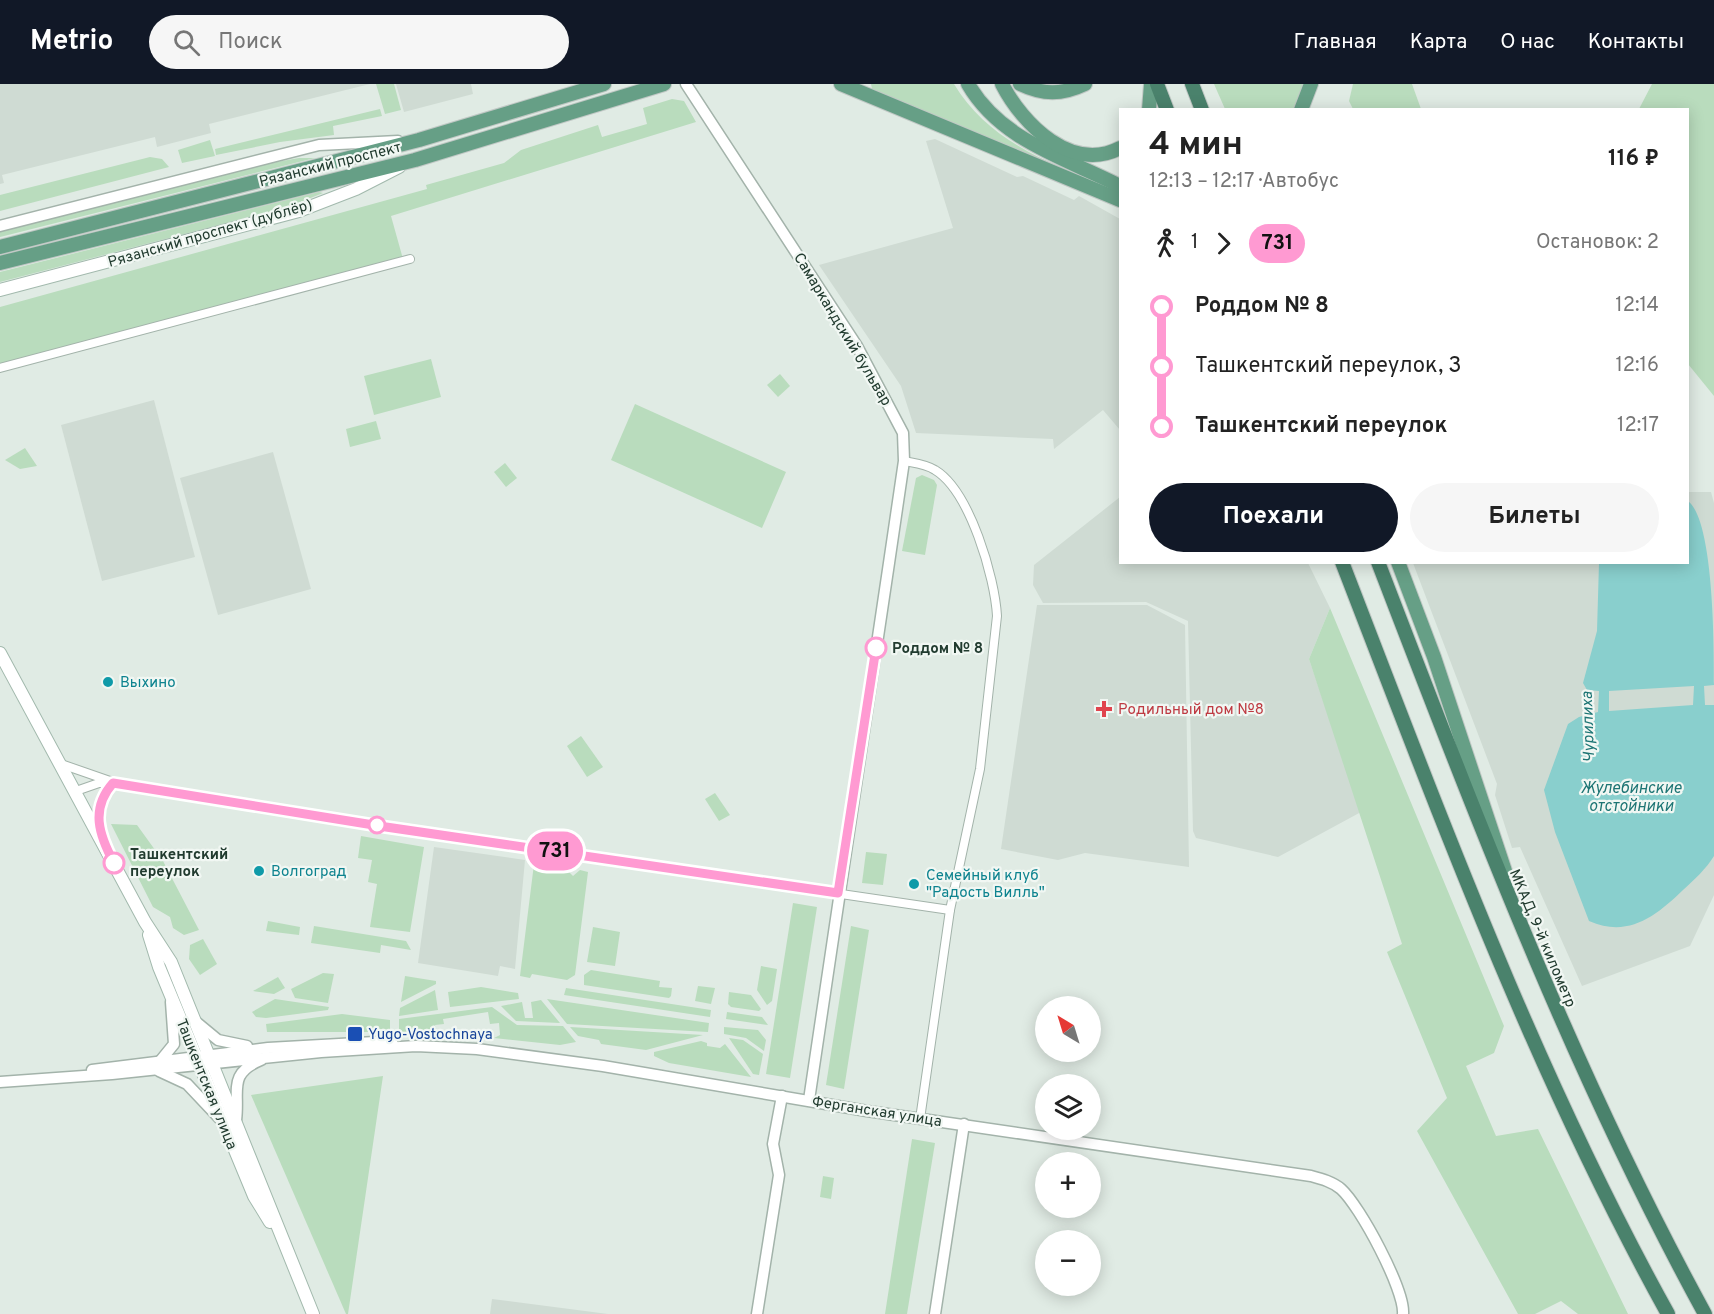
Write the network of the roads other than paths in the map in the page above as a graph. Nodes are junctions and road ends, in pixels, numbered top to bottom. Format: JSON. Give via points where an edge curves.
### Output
{"nodes":[{"id":1,"x":604,"y":84,"type":"edge"},
{"id":2,"x":664,"y":84,"type":"edge"},
{"id":3,"x":686,"y":84,"type":"edge"},
{"id":4,"x":841,"y":84,"type":"edge"},
{"id":5,"x":968,"y":84,"type":"edge"},
{"id":6,"x":1002,"y":84,"type":"edge"},
{"id":7,"x":1021,"y":84,"type":"edge"},
{"id":8,"x":1085,"y":84,"type":"edge"},
{"id":9,"x":1151,"y":84,"type":"edge"},
{"id":10,"x":1156,"y":84,"type":"edge"},
{"id":11,"x":1192,"y":84,"type":"edge"},
{"id":12,"x":1197,"y":84,"type":"edge"},
{"id":13,"x":1311,"y":84,"type":"edge"},
{"id":14,"x":1149,"y":108,"type":"edge"},
{"id":15,"x":1166,"y":108,"type":"edge"},
{"id":16,"x":1201,"y":108,"type":"edge"},
{"id":17,"x":1208,"y":108,"type":"edge"},
{"id":18,"x":1302,"y":108,"type":"edge"},
{"id":19,"x":419,"y":140,"type":"junction"},
{"id":20,"x":1119,"y":148,"type":"edge"},
{"id":21,"x":415,"y":160,"type":"junction"},
{"id":22,"x":1119,"y":186,"type":"edge"},
{"id":23,"x":1119,"y":200,"type":"edge"},
{"id":24,"x":0,"y":226,"type":"edge"},
{"id":25,"x":0,"y":246,"type":"edge"},
{"id":26,"x":410,"y":259,"type":"dead end"},
{"id":27,"x":0,"y":263,"type":"edge"},
{"id":28,"x":0,"y":290,"type":"edge"},
{"id":29,"x":0,"y":368,"type":"edge"},
{"id":30,"x":904,"y":461,"type":"junction"},
{"id":31,"x":1343,"y":564,"type":"edge"},
{"id":32,"x":1379,"y":564,"type":"edge"},
{"id":33,"x":1399,"y":564,"type":"edge"},
{"id":34,"x":0,"y":653,"type":"edge"},
{"id":35,"x":61,"y":764,"type":"junction"},
{"id":36,"x":113,"y":783,"type":"junction"},
{"id":37,"x":76,"y":791,"type":"junction"},
{"id":38,"x":101,"y":838,"type":"junction"},
{"id":39,"x":838,"y":893,"type":"junction"},
{"id":40,"x":950,"y":910,"type":"junction"},
{"id":41,"x":145,"y":922,"type":"junction"},
{"id":42,"x":1530,"y":951,"type":"junction"},
{"id":43,"x":171,"y":995,"type":"junction"},
{"id":44,"x":195,"y":1021,"type":"junction"},
{"id":45,"x":269,"y":1052,"type":"junction"},
{"id":46,"x":211,"y":1059,"type":"junction"},
{"id":47,"x":197,"y":1061,"type":"junction"},
{"id":48,"x":158,"y":1065,"type":"junction"},
{"id":49,"x":0,"y":1082,"type":"edge"},
{"id":50,"x":782,"y":1096,"type":"junction"},
{"id":51,"x":809,"y":1100,"type":"junction"},
{"id":52,"x":920,"y":1119,"type":"junction"},
{"id":53,"x":237,"y":1120,"type":"junction"},
{"id":54,"x":223,"y":1122,"type":"junction"},
{"id":55,"x":964,"y":1124,"type":"junction"},
{"id":56,"x":282,"y":1241,"type":"junction"},
{"id":57,"x":314,"y":1314,"type":"edge"},
{"id":58,"x":757,"y":1314,"type":"edge"},
{"id":59,"x":934,"y":1314,"type":"edge"},
{"id":60,"x":1403,"y":1314,"type":"edge"},
{"id":61,"x":1668,"y":1314,"type":"edge"},
{"id":62,"x":1705,"y":1314,"type":"edge"}],
"edges":[{"from":1,"to":19,"type":"main road","name":"Рязанский проспект"},
{"from":2,"to":21,"type":"main road","name":"Рязанский проспект"},
{"from":3,"to":30,"type":"street","name":"Самаркандский бульвар","via":[[857,346],[900,424]]},
{"from":4,"to":23,"type":"main road"},
{"from":5,"to":22,"type":"main road","via":[[1004,125],[1030,143]]},
{"from":6,"to":20,"type":"main road","via":[[1022,113],[1060,146],[1089,156]]},
{"from":7,"to":8,"type":"main road","via":[[1052,93]]},
{"from":9,"to":14,"type":"main road"},
{"from":10,"to":15,"type":"highway"},
{"from":11,"to":16,"type":"highway"},
{"from":12,"to":17,"type":"main road"},
{"from":13,"to":18,"type":"main road"},
{"from":19,"to":24,"type":"street","via":[[319,145]]},
{"from":19,"to":25,"type":"main road","name":"Рязанский проспект"},
{"from":21,"to":27,"type":"main road","name":"Рязанский проспект"},
{"from":21,"to":28,"type":"main road","name":"Рязанский проспект (дублёр)","via":[[299,211]]},
{"from":26,"to":29,"type":"street"},
{"from":30,"to":39,"type":"street","name":"Самаркандский бульвар"},
{"from":30,"to":40,"type":"street","via":[[936,470],[952,488],[986,556],[996,591],[996,640],[980,769]]},
{"from":31,"to":61,"type":"highway","via":[[1457,860],[1545,1070],[1593,1172]]},
{"from":32,"to":42,"type":"highway","name":"МКАД, 9-й километр"},
{"from":33,"to":42,"type":"main road","via":[[1456,720]]},
{"from":34,"to":35,"type":"main road","name":"Ташкентская улица"},
{"from":35,"to":36,"type":"street"},
{"from":35,"to":37,"type":"main road","name":"Ташкентская улица"},
{"from":36,"to":37,"type":"street"},
{"from":36,"to":38,"type":"street","via":[[101,799]]},
{"from":36,"to":39,"type":"street"},
{"from":37,"to":38,"type":"main road","name":"Ташкентская улица"},
{"from":38,"to":41,"type":"main road","name":"Ташкентская улица"},
{"from":39,"to":40,"type":"street"},
{"from":39,"to":51,"type":"street","name":"Самаркандский бульвар"},
{"from":40,"to":52,"type":"street"},
{"from":41,"to":43,"type":"main road","name":"Ташкентская улица"},
{"from":41,"to":44,"type":"main road","name":"Ташкентская улица","via":[[164,949]]},
{"from":42,"to":62,"type":"highway","name":"МКАД, 9-й километр","via":[[1623,1157]]},
{"from":43,"to":47,"type":"main road","name":"Ташкентская улица"},
{"from":43,"to":48,"type":"street","via":[[174,1039]]},
{"from":44,"to":45,"type":"street","via":[[223,1042]]},
{"from":44,"to":46,"type":"main road","name":"Ташкентская улица"},
{"from":45,"to":46,"type":"street","name":"Ферганская улица"},
{"from":45,"to":50,"type":"street","name":"Ферганская улица","via":[[411,1047],[519,1053]]},
{"from":45,"to":53,"type":"street","via":[[237,1078]]},
{"from":46,"to":47,"type":"street","name":"Ферганская улица"},
{"from":46,"to":53,"type":"main road","name":"Ташкентская улица"},
{"from":47,"to":48,"type":"street","name":"Ферганская улица"},
{"from":47,"to":54,"type":"main road","name":"Ташкентская улица"},
{"from":48,"to":49,"type":"street","name":"Ферганская улица","via":[[111,1066],[66,1076]]},
{"from":48,"to":54,"type":"street","via":[[187,1084]]},
{"from":50,"to":51,"type":"street","name":"Ферганская улица"},
{"from":50,"to":58,"type":"street","via":[[773,1144],[779,1175]]},
{"from":51,"to":52,"type":"street","name":"Ферганская улица"},
{"from":52,"to":55,"type":"street","name":"Ферганская улица"},
{"from":53,"to":56,"type":"main road","name":"Ташкентская улица"},
{"from":54,"to":56,"type":"main road","name":"Ташкентская улица","via":[[254,1196]]},
{"from":55,"to":59,"type":"street"},
{"from":55,"to":60,"type":"street","name":"Ферганская улица","via":[[1327,1180],[1352,1201],[1396,1281]]},
{"from":56,"to":57,"type":"main road","name":"Ташкентская улица"}]}
